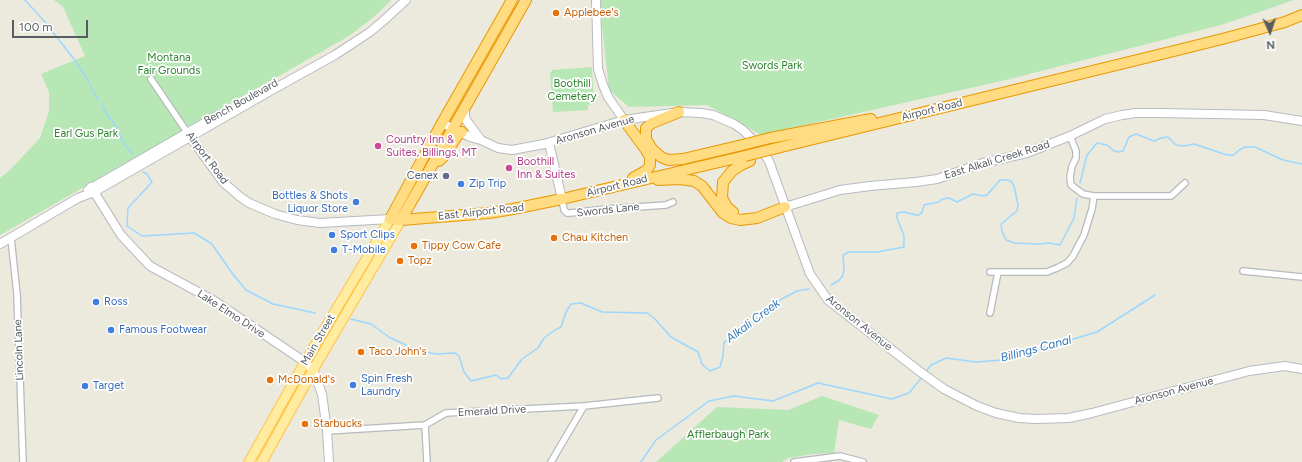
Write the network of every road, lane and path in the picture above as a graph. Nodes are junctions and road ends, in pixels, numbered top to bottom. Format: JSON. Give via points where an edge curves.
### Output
{"nodes":[{"id":1,"x":399,"y":0,"type":"edge"},
{"id":2,"x":406,"y":0,"type":"edge"},
{"id":3,"x":512,"y":0,"type":"edge"},
{"id":4,"x":526,"y":0,"type":"edge"},
{"id":5,"x":596,"y":0,"type":"edge"},
{"id":6,"x":1302,"y":15,"type":"edge"},
{"id":7,"x":152,"y":79,"type":"dead end"},
{"id":8,"x":465,"y":106,"type":"junction"},
{"id":9,"x":617,"y":109,"type":"junction"},
{"id":10,"x":679,"y":112,"type":"junction"},
{"id":11,"x":910,"y":115,"type":"junction"},
{"id":12,"x":624,"y":120,"type":"junction"},
{"id":13,"x":1302,"y":121,"type":"edge"},
{"id":14,"x":442,"y":123,"type":"junction"},
{"id":15,"x":457,"y":130,"type":"junction"},
{"id":16,"x":189,"y":135,"type":"junction"},
{"id":17,"x":1070,"y":136,"type":"junction"},
{"id":18,"x":481,"y":140,"type":"junction"},
{"id":19,"x":549,"y":142,"type":"junction"},
{"id":20,"x":747,"y":159,"type":"junction"},
{"id":21,"x":635,"y":181,"type":"junction"},
{"id":22,"x":1185,"y":183,"type":"dead end"},
{"id":23,"x":615,"y":186,"type":"junction"},
{"id":24,"x":92,"y":190,"type":"junction"},
{"id":25,"x":1094,"y":196,"type":"junction"},
{"id":26,"x":562,"y":199,"type":"junction"},
{"id":27,"x":673,"y":202,"type":"dead end"},
{"id":28,"x":785,"y":207,"type":"junction"},
{"id":29,"x":390,"y":219,"type":"junction"},
{"id":30,"x":752,"y":219,"type":"junction"},
{"id":31,"x":400,"y":220,"type":"junction"},
{"id":32,"x":11,"y":238,"type":"junction"},
{"id":33,"x":0,"y":244,"type":"edge"},
{"id":34,"x":1243,"y":271,"type":"dead end"},
{"id":35,"x":990,"y":272,"type":"dead end"},
{"id":36,"x":998,"y":272,"type":"junction"},
{"id":37,"x":1302,"y":277,"type":"edge"},
{"id":38,"x":990,"y":313,"type":"dead end"},
{"id":39,"x":305,"y":362,"type":"junction"},
{"id":40,"x":1302,"y":369,"type":"edge"},
{"id":41,"x":313,"y":370,"type":"junction"},
{"id":42,"x":658,"y":398,"type":"dead end"},
{"id":43,"x":584,"y":406,"type":"junction"},
{"id":44,"x":425,"y":425,"type":"junction"},
{"id":45,"x":327,"y":431,"type":"junction"},
{"id":46,"x":23,"y":462,"type":"edge"},
{"id":47,"x":249,"y":462,"type":"edge"},
{"id":48,"x":262,"y":462,"type":"edge"},
{"id":49,"x":330,"y":462,"type":"edge"},
{"id":50,"x":427,"y":462,"type":"edge"},
{"id":51,"x":551,"y":462,"type":"edge"},
{"id":52,"x":794,"y":462,"type":"edge"},
{"id":53,"x":864,"y":462,"type":"edge"}],
"edges":[{"from":1,"to":16,"type":"main road","name":"Bench Boulevard","via":[[373,23],[336,49]]},
{"from":2,"to":16,"type":"main road","via":[[348,47]]},
{"from":3,"to":14,"type":"highway"},
{"from":4,"to":8,"type":"highway"},
{"from":5,"to":9,"type":"main road","via":[[598,69],[606,91]]},
{"from":6,"to":11,"type":"highway","name":"Airport Road","via":[[1226,38]]},
{"from":7,"to":16,"type":"street","name":"Airport Road"},
{"from":8,"to":15,"type":"highway"},
{"from":8,"to":18,"type":"main road","name":"Aronson Avenue","via":[[466,120]]},
{"from":9,"to":10,"type":"main road","via":[[631,114]]},
{"from":9,"to":12,"type":"main road"},
{"from":10,"to":11,"type":"highway","bridge":true,"via":[[652,122],[646,128],[646,139],[652,149],[668,160],[683,159],[864,119]]},
{"from":10,"to":12,"type":"main road","name":"Aronson Avenue"},
{"from":10,"to":28,"type":"main road","name":"Aronson Avenue","via":[[713,115],[743,130],[762,150]]},
{"from":11,"to":20,"type":"highway","name":"Airport Road","bridge":true,"via":[[778,148]]},
{"from":12,"to":19,"type":"main road","name":"Aronson Avenue"},
{"from":12,"to":23,"type":"highway","via":[[650,157],[650,165],[641,174]]},
{"from":13,"to":17,"type":"main road","name":"East Alkali Creek Road","via":[[1264,115],[1136,113],[1105,119]]},
{"from":14,"to":15,"type":"main road","name":"Aronson Avenue"},
{"from":14,"to":29,"type":"highway"},
{"from":15,"to":18,"type":"main road","name":"Aronson Avenue"},
{"from":15,"to":31,"type":"highway"},
{"from":16,"to":24,"type":"main road"},
{"from":16,"to":29,"type":"main road","name":"Airport Road","via":[[224,182],[238,196],[274,214],[320,223]]},
{"from":17,"to":25,"type":"street","via":[[1076,151],[1070,177],[1071,185],[1083,194]]},
{"from":17,"to":28,"type":"main road","name":"East Alkali Creek Road","via":[[1027,153],[982,163],[938,179],[840,190]]},
{"from":18,"to":19,"type":"main road","name":"Aronson Avenue","via":[[498,148],[512,150]]},
{"from":19,"to":26,"type":"main road","name":"Swords Lane"},
{"from":20,"to":21,"type":"highway","name":"Airport Road"},
{"from":20,"to":30,"type":"highway","via":[[723,182],[722,193],[730,211]]},
{"from":21,"to":23,"type":"highway","name":"Airport Road"},
{"from":21,"to":30,"type":"highway","via":[[694,181],[702,186],[731,218]]},
{"from":22,"to":25,"type":"street","via":[[1171,196]]},
{"from":23,"to":26,"type":"highway","name":"Airport Road"},
{"from":24,"to":32,"type":"main road"},
{"from":24,"to":39,"type":"main road","name":"Lake Elmo Drive","via":[[121,235],[150,266],[213,300]]},
{"from":25,"to":36,"type":"street","via":[[1084,235],[1067,263],[1047,272]]},
{"from":26,"to":27,"type":"street","name":"Swords Lane","via":[[567,213],[666,205]]},
{"from":26,"to":31,"type":"highway","name":"East Airport Road","via":[[492,212]]},
{"from":28,"to":30,"type":"highway"},
{"from":28,"to":40,"type":"main road","name":"Aronson Avenue","via":[[806,265],[828,300],[932,380],[959,398],[996,413],[1019,418],[1069,418],[1249,371],[1285,366]]},
{"from":29,"to":31,"type":"highway","name":"Airport Road"},
{"from":29,"to":39,"type":"main road","name":"Main Street"},
{"from":31,"to":41,"type":"main road","name":"Main Street"},
{"from":32,"to":33,"type":"main road"},
{"from":32,"to":46,"type":"street","name":"Lincoln Lane","via":[[17,294]]},
{"from":34,"to":37,"type":"street"},
{"from":35,"to":36,"type":"street"},
{"from":36,"to":38,"type":"street"},
{"from":39,"to":41,"type":"main road","name":"Lake Elmo Drive"},
{"from":39,"to":47,"type":"main road","name":"Main Street"},
{"from":41,"to":45,"type":"main road","name":"Lake Elmo Drive","via":[[322,394]]},
{"from":41,"to":48,"type":"main road","name":"Main Street"},
{"from":42,"to":43,"type":"street","name":"Emerald Drive"},
{"from":43,"to":44,"type":"street","name":"Emerald Drive","via":[[446,413]]},
{"from":43,"to":51,"type":"street"},
{"from":44,"to":45,"type":"street","name":"Emerald Drive"},
{"from":44,"to":50,"type":"street"},
{"from":45,"to":49,"type":"main road","name":"Lake Elmo Drive"},
{"from":52,"to":53,"type":"street","via":[[840,456]]}]}
